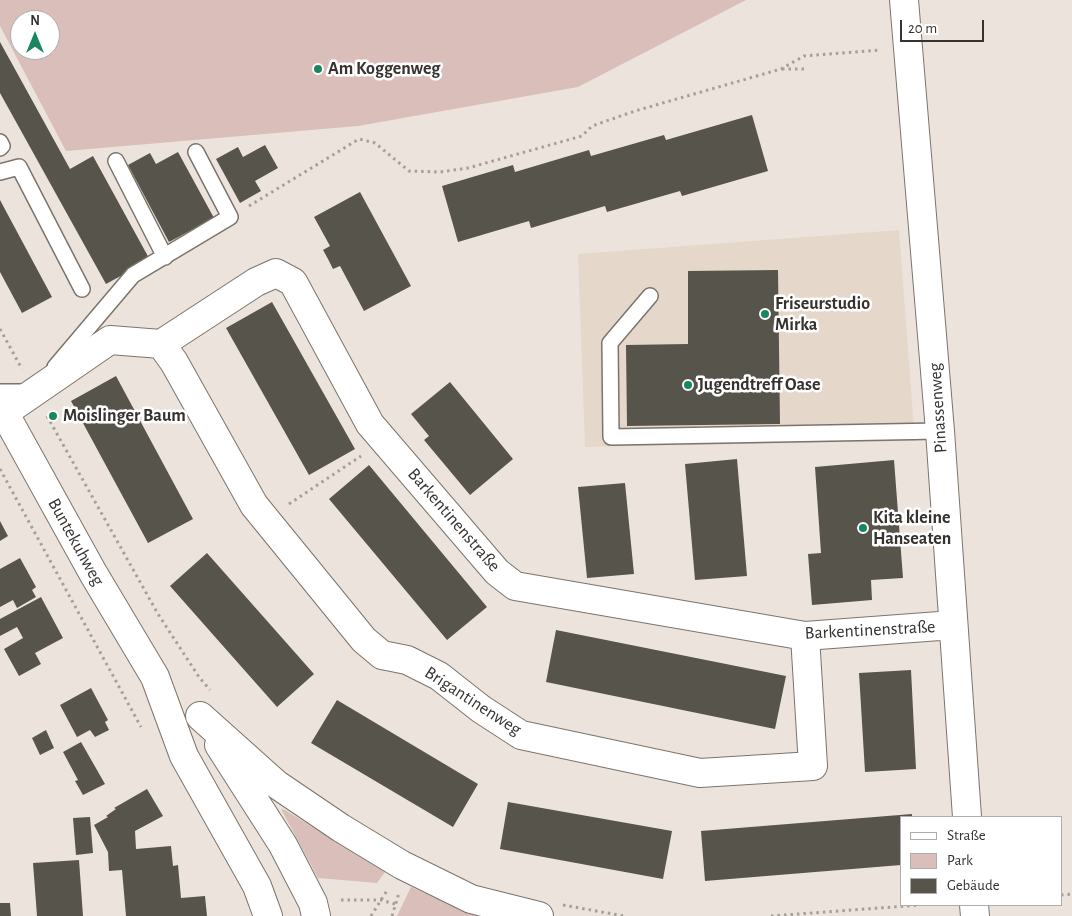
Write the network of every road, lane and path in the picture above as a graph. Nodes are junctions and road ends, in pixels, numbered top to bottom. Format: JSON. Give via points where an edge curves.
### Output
{"nodes":[{"id":1,"x":904,"y":0,"type":"edge"},
{"id":2,"x":908,"y":48,"type":"junction"},
{"id":3,"x":781,"y":69,"type":"junction"},
{"id":4,"x":805,"y":69,"type":"dead end"},
{"id":5,"x":0,"y":142,"type":"edge"},
{"id":6,"x":0,"y":148,"type":"edge"},
{"id":7,"x":196,"y":152,"type":"dead end"},
{"id":8,"x":116,"y":161,"type":"dead end"},
{"id":9,"x":0,"y":172,"type":"edge"},
{"id":10,"x":230,"y":218,"type":"junction"},
{"id":11,"x":164,"y":257,"type":"junction"},
{"id":12,"x":82,"y":288,"type":"dead end"},
{"id":13,"x":650,"y":296,"type":"dead end"},
{"id":14,"x":0,"y":329,"type":"edge"},
{"id":15,"x":162,"y":344,"type":"junction"},
{"id":16,"x":34,"y":392,"type":"junction"},
{"id":17,"x":1,"y":404,"type":"edge"},
{"id":18,"x":940,"y":431,"type":"junction"},
{"id":19,"x":384,"y":440,"type":"junction"},
{"id":20,"x":0,"y":469,"type":"edge"},
{"id":21,"x":266,"y":520,"type":"junction"},
{"id":22,"x":953,"y":625,"type":"junction"},
{"id":23,"x":805,"y":636,"type":"junction"},
{"id":24,"x":155,"y":677,"type":"junction"},
{"id":25,"x":206,"y":704,"type":"junction"},
{"id":26,"x":144,"y":733,"type":"dead end"},
{"id":27,"x":967,"y":816,"type":"edge"},
{"id":28,"x":394,"y":904,"type":"dead end"},
{"id":29,"x":906,"y":906,"type":"edge"},
{"id":30,"x":268,"y":916,"type":"edge"},
{"id":31,"x":316,"y":916,"type":"edge"},
{"id":32,"x":371,"y":916,"type":"edge"},
{"id":33,"x":539,"y":916,"type":"edge"},
{"id":34,"x":771,"y":916,"type":"edge"}],
"edges":[{"from":1,"to":2,"type":"street","name":"Pinassenweg"},
{"from":2,"to":3,"type":"path","via":[[804,56]]},
{"from":2,"to":18,"type":"street","name":"Pinassenweg"},
{"from":3,"to":4,"type":"path"},
{"from":3,"to":10,"type":"path","via":[[635,111],[592,126],[582,136],[468,168],[440,172],[409,171],[375,143],[360,139]]},
{"from":5,"to":6,"type":"lane"},
{"from":7,"to":10,"type":"lane"},
{"from":8,"to":11,"type":"lane"},
{"from":9,"to":12,"type":"lane","via":[[19,166]]},
{"from":10,"to":11,"type":"lane"},
{"from":11,"to":16,"type":"lane","via":[[133,276]]},
{"from":13,"to":18,"type":"lane","via":[[610,343],[611,437]]},
{"from":14,"to":16,"type":"path"},
{"from":15,"to":16,"type":"street","via":[[110,340]]},
{"from":15,"to":19,"type":"street","name":"Barkentinenstraße","via":[[256,282],[276,273],[293,282],[370,424]]},
{"from":15,"to":21,"type":"street","name":"Brigantinenweg","via":[[254,505]]},
{"from":16,"to":17,"type":"street"},
{"from":16,"to":25,"type":"path","via":[[158,614],[199,677]]},
{"from":17,"to":24,"type":"street","name":"Buntekuhweg","via":[[93,573]]},
{"from":18,"to":22,"type":"street","name":"Pinassenweg"},
{"from":19,"to":21,"type":"path"},
{"from":19,"to":23,"type":"street","name":"Barkentinenstraße","via":[[497,572],[515,586]]},
{"from":20,"to":26,"type":"path"},
{"from":21,"to":23,"type":"street","name":"Brigantinenweg","via":[[364,640],[382,655],[407,660],[438,676],[521,735],[700,773],[813,766]]},
{"from":22,"to":23,"type":"street","name":"Barkentinenstraße"},
{"from":22,"to":27,"type":"street","name":"Pinassenweg"},
{"from":24,"to":25,"type":"street","name":"Buntekuhweg"},
{"from":24,"to":30,"type":"street","name":"Buntekuhweg","via":[[184,756],[257,886]]},
{"from":25,"to":31,"type":"street","name":"Buntekuhweg","via":[[283,845]]},
{"from":25,"to":33,"type":"street","via":[[276,784],[341,828],[402,865],[471,899]]},
{"from":28,"to":32,"type":"path","via":[[381,900]]},
{"from":29,"to":34,"type":"path"}]}
